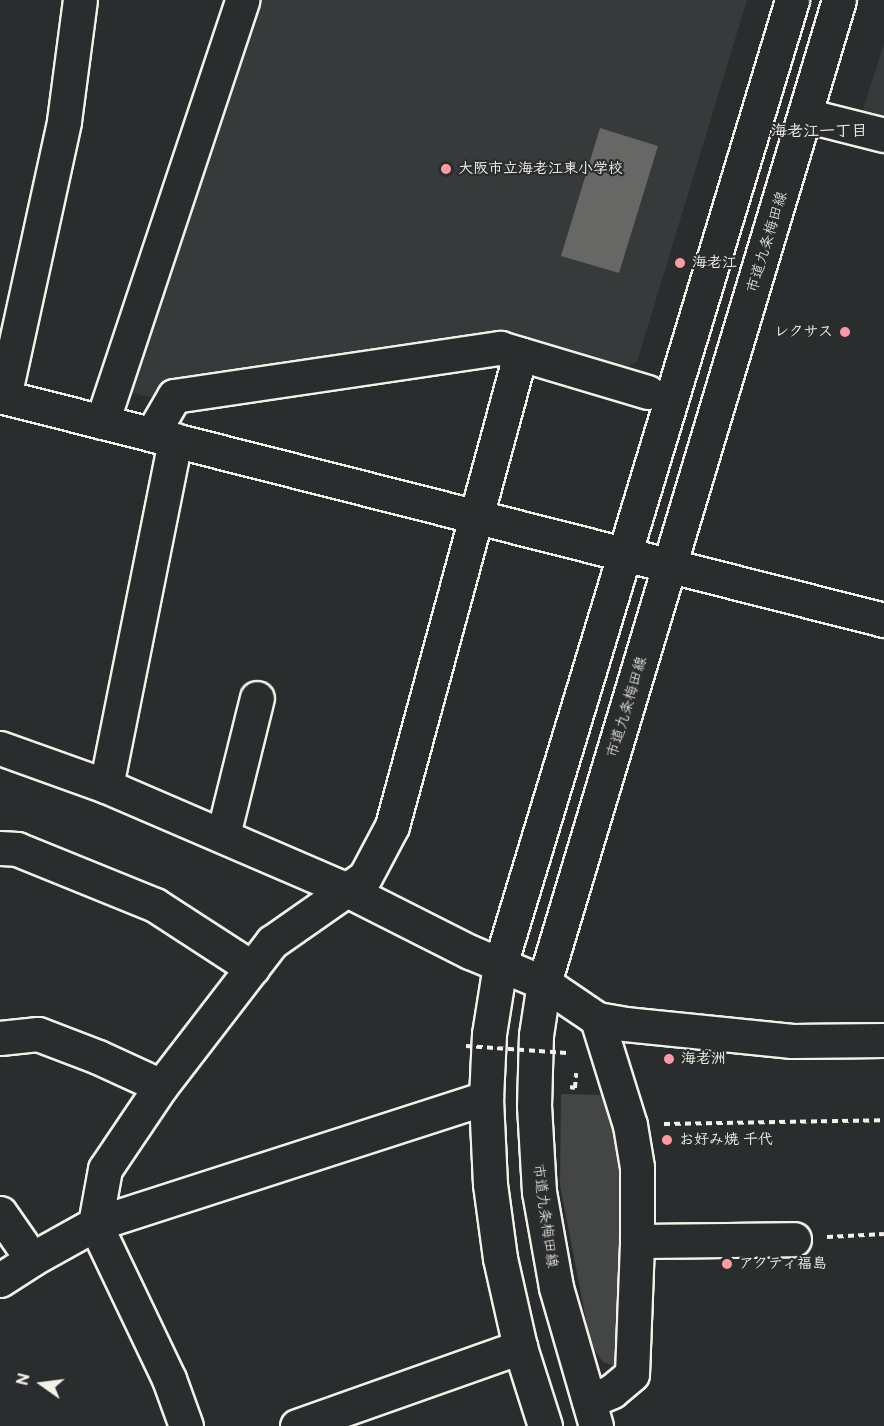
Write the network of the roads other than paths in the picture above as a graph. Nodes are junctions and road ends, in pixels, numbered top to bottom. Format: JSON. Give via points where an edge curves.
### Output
{"nodes":[{"id":1,"x":80,"y":0,"type":"edge"},
{"id":2,"x":242,"y":0,"type":"edge"},
{"id":3,"x":792,"y":0,"type":"edge"},
{"id":4,"x":839,"y":0,"type":"edge"},
{"id":5,"x":805,"y":115,"type":"junction"},
{"id":6,"x":884,"y":135,"type":"edge"},
{"id":7,"x":520,"y":354,"type":"junction"},
{"id":8,"x":648,"y":392,"type":"dead end"},
{"id":9,"x":2,"y":397,"type":"edge"},
{"id":10,"x":102,"y":422,"type":"junction"},
{"id":11,"x":163,"y":437,"type":"junction"},
{"id":12,"x":476,"y":515,"type":"junction"},
{"id":13,"x":624,"y":553,"type":"junction"},
{"id":14,"x":669,"y":566,"type":"junction"},
{"id":15,"x":884,"y":620,"type":"edge"},
{"id":16,"x":257,"y":698,"type":"dead end"},
{"id":17,"x":0,"y":748,"type":"edge"},
{"id":18,"x":106,"y":786,"type":"junction"},
{"id":19,"x":223,"y":835,"type":"junction"},
{"id":20,"x":0,"y":848,"type":"edge"},
{"id":21,"x":347,"y":890,"type":"junction"},
{"id":22,"x":500,"y":965,"type":"junction"},
{"id":23,"x":252,"y":968,"type":"junction"},
{"id":24,"x":544,"y":983,"type":"junction"},
{"id":25,"x":597,"y":1018,"type":"junction"},
{"id":26,"x":0,"y":1038,"type":"edge"},
{"id":27,"x":884,"y":1040,"type":"edge"},
{"id":28,"x":161,"y":1086,"type":"junction"},
{"id":29,"x":486,"y":1098,"type":"junction"},
{"id":30,"x":0,"y":1213,"type":"edge"},
{"id":31,"x":94,"y":1224,"type":"junction"},
{"id":32,"x":794,"y":1239,"type":"road end"},
{"id":33,"x":636,"y":1241,"type":"junction"},
{"id":34,"x":32,"y":1259,"type":"junction"},
{"id":35,"x":0,"y":1280,"type":"edge"},
{"id":36,"x":520,"y":1347,"type":"junction"},
{"id":37,"x":592,"y":1414,"type":"edge"},
{"id":38,"x":186,"y":1426,"type":"edge"},
{"id":39,"x":297,"y":1426,"type":"edge"},
{"id":40,"x":545,"y":1426,"type":"edge"}],
"edges":[{"from":1,"to":9,"type":"street","via":[[64,121]]},
{"from":2,"to":10,"type":"street"},
{"from":3,"to":13,"type":"street"},
{"from":4,"to":5,"type":"street","name":"市道九条梅田線"},
{"from":5,"to":6,"type":"street"},
{"from":5,"to":14,"type":"street","name":"市道九条梅田線"},
{"from":7,"to":8,"type":"street"},
{"from":7,"to":11,"type":"street","via":[[500,348],[174,396]]},
{"from":7,"to":12,"type":"street"},
{"from":9,"to":10,"type":"street"},
{"from":10,"to":11,"type":"street"},
{"from":11,"to":12,"type":"street"},
{"from":11,"to":18,"type":"street"},
{"from":12,"to":13,"type":"street"},
{"from":12,"to":21,"type":"street","via":[[392,826],[365,877]]},
{"from":13,"to":14,"type":"street"},
{"from":13,"to":22,"type":"street"},
{"from":14,"to":15,"type":"street"},
{"from":14,"to":24,"type":"street","name":"市道九条梅田線"},
{"from":16,"to":19,"type":"street"},
{"from":17,"to":18,"type":"street"},
{"from":18,"to":19,"type":"street"},
{"from":19,"to":21,"type":"street"},
{"from":20,"to":23,"type":"street","via":[[17,849],[155,905]]},
{"from":21,"to":22,"type":"street"},
{"from":21,"to":23,"type":"street","via":[[272,942]]},
{"from":22,"to":24,"type":"street"},
{"from":22,"to":29,"type":"street","via":[[489,1034]]},
{"from":23,"to":28,"type":"street"},
{"from":24,"to":25,"type":"street"},
{"from":24,"to":37,"type":"street","name":"市道九条梅田線","via":[[536,1035],[534,1106],[539,1191],[556,1287]]},
{"from":25,"to":27,"type":"street","via":[[792,1041]]},
{"from":25,"to":33,"type":"street","via":[[630,1125],[637,1167]]},
{"from":26,"to":28,"type":"street","via":[[38,1034]]},
{"from":28,"to":31,"type":"street","via":[[105,1169]]},
{"from":29,"to":31,"type":"street"},
{"from":29,"to":36,"type":"street","via":[[490,1184],[500,1258]]},
{"from":30,"to":34,"type":"street"},
{"from":31,"to":34,"type":"street"},
{"from":31,"to":38,"type":"street","via":[[169,1379]]},
{"from":32,"to":33,"type":"street"},
{"from":33,"to":37,"type":"street","via":[[632,1374]]},
{"from":34,"to":35,"type":"street"},
{"from":36,"to":39,"type":"street"},
{"from":36,"to":40,"type":"street"}]}
